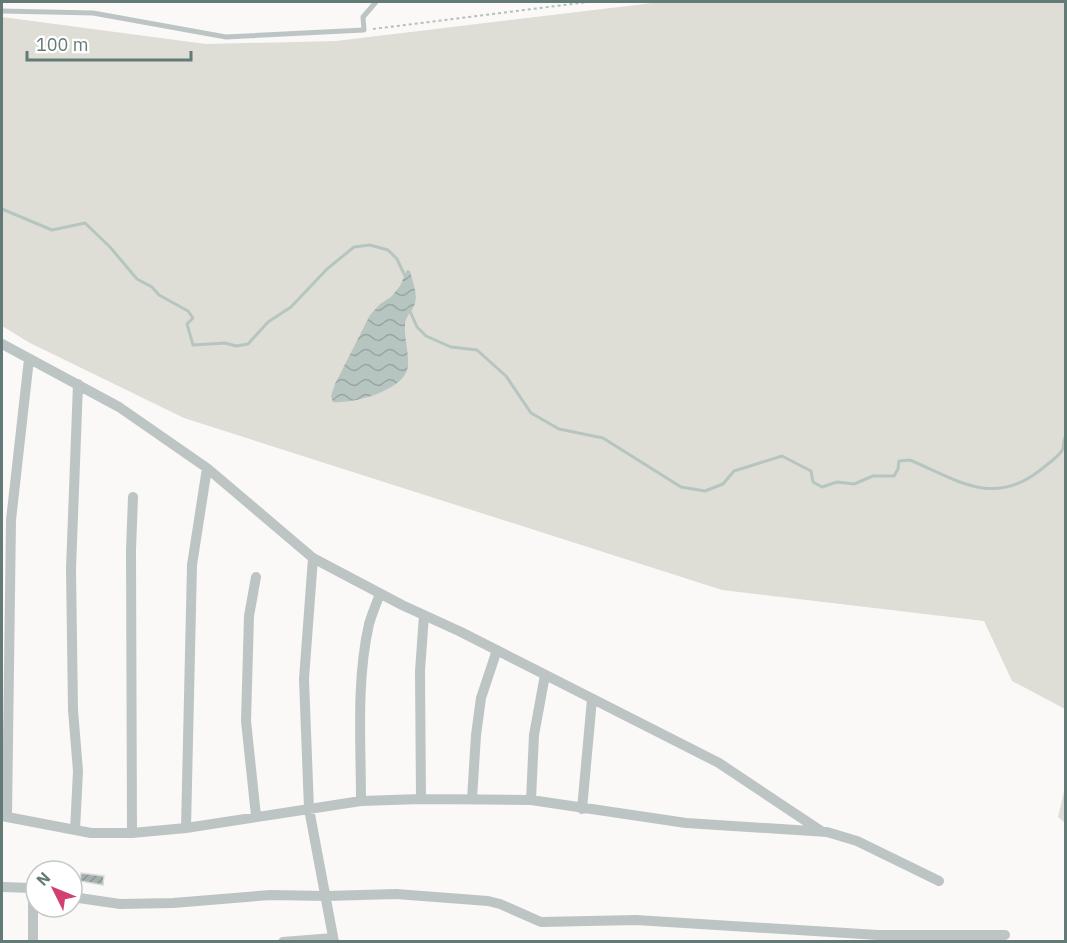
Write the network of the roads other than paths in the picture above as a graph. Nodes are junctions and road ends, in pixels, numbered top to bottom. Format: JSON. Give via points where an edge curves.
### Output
{"nodes":[{"id":1,"x":376,"y":2,"type":"edge"},
{"id":2,"x":2,"y":10,"type":"edge"},
{"id":3,"x":2,"y":344,"type":"edge"},
{"id":4,"x":29,"y":359,"type":"junction"},
{"id":5,"x":78,"y":384,"type":"junction"},
{"id":6,"x":207,"y":468,"type":"junction"},
{"id":7,"x":133,"y":496,"type":"dead end"},
{"id":8,"x":314,"y":558,"type":"junction"},
{"id":9,"x":256,"y":577,"type":"dead end"},
{"id":10,"x":380,"y":594,"type":"junction"},
{"id":11,"x":424,"y":615,"type":"junction"},
{"id":12,"x":497,"y":650,"type":"junction"},
{"id":13,"x":545,"y":675,"type":"junction"},
{"id":14,"x":592,"y":699,"type":"junction"},
{"id":15,"x":472,"y":798,"type":"junction"},
{"id":16,"x":420,"y":799,"type":"junction"},
{"id":17,"x":531,"y":800,"type":"junction"},
{"id":18,"x":361,"y":801,"type":"junction"},
{"id":19,"x":309,"y":809,"type":"junction"},
{"id":20,"x":582,"y":809,"type":"junction"},
{"id":21,"x":4,"y":816,"type":"edge"},
{"id":22,"x":256,"y":816,"type":"junction"},
{"id":23,"x":186,"y":828,"type":"junction"},
{"id":24,"x":75,"y":830,"type":"junction"},
{"id":25,"x":821,"y":831,"type":"junction"},
{"id":26,"x":132,"y":832,"type":"junction"},
{"id":27,"x":939,"y":881,"type":"dead end"},
{"id":28,"x":2,"y":887,"type":"edge"},
{"id":29,"x":24,"y":888,"type":"edge"},
{"id":30,"x":326,"y":896,"type":"junction"},
{"id":31,"x":84,"y":898,"type":"edge"},
{"id":32,"x":33,"y":919,"type":"edge"},
{"id":33,"x":1005,"y":935,"type":"dead end"},
{"id":34,"x":334,"y":940,"type":"edge"},
{"id":35,"x":33,"y":942,"type":"edge"},
{"id":36,"x":283,"y":942,"type":"edge"}],
"edges":[{"from":1,"to":2,"type":"lane","via":[[363,17],[364,30],[226,37],[93,13]]},
{"from":3,"to":4,"type":"street"},
{"from":4,"to":5,"type":"street"},
{"from":4,"to":21,"type":"street","via":[[11,520]]},
{"from":5,"to":6,"type":"street","via":[[119,407]]},
{"from":5,"to":24,"type":"street","via":[[71,569],[78,771]]},
{"from":6,"to":8,"type":"street"},
{"from":6,"to":23,"type":"street","via":[[192,565]]},
{"from":7,"to":26,"type":"street"},
{"from":8,"to":10,"type":"street"},
{"from":8,"to":19,"type":"street","via":[[304,679]]},
{"from":9,"to":22,"type":"street","via":[[249,616],[246,721]]},
{"from":10,"to":11,"type":"street"},
{"from":10,"to":18,"type":"street","via":[[364,649]]},
{"from":11,"to":12,"type":"street"},
{"from":11,"to":16,"type":"street"},
{"from":12,"to":13,"type":"street"},
{"from":12,"to":15,"type":"street","via":[[481,698]]},
{"from":13,"to":14,"type":"street"},
{"from":13,"to":17,"type":"street","via":[[534,735]]},
{"from":14,"to":20,"type":"street"},
{"from":14,"to":25,"type":"street","via":[[719,763]]},
{"from":15,"to":16,"type":"street"},
{"from":15,"to":17,"type":"street"},
{"from":16,"to":18,"type":"street"},
{"from":17,"to":20,"type":"street"},
{"from":18,"to":19,"type":"street"},
{"from":19,"to":22,"type":"street"},
{"from":19,"to":30,"type":"street"},
{"from":20,"to":25,"type":"street","via":[[686,823]]},
{"from":21,"to":24,"type":"street"},
{"from":22,"to":23,"type":"street"},
{"from":23,"to":26,"type":"street"},
{"from":24,"to":26,"type":"street"},
{"from":25,"to":27,"type":"street","via":[[857,841]]},
{"from":28,"to":29,"type":"street"},
{"from":30,"to":31,"type":"street","via":[[270,895],[131,904]]},
{"from":30,"to":33,"type":"street","via":[[396,894],[488,901],[541,922],[636,920],[878,935]]},
{"from":30,"to":34,"type":"street"},
{"from":32,"to":35,"type":"street"},
{"from":34,"to":36,"type":"street"}]}
